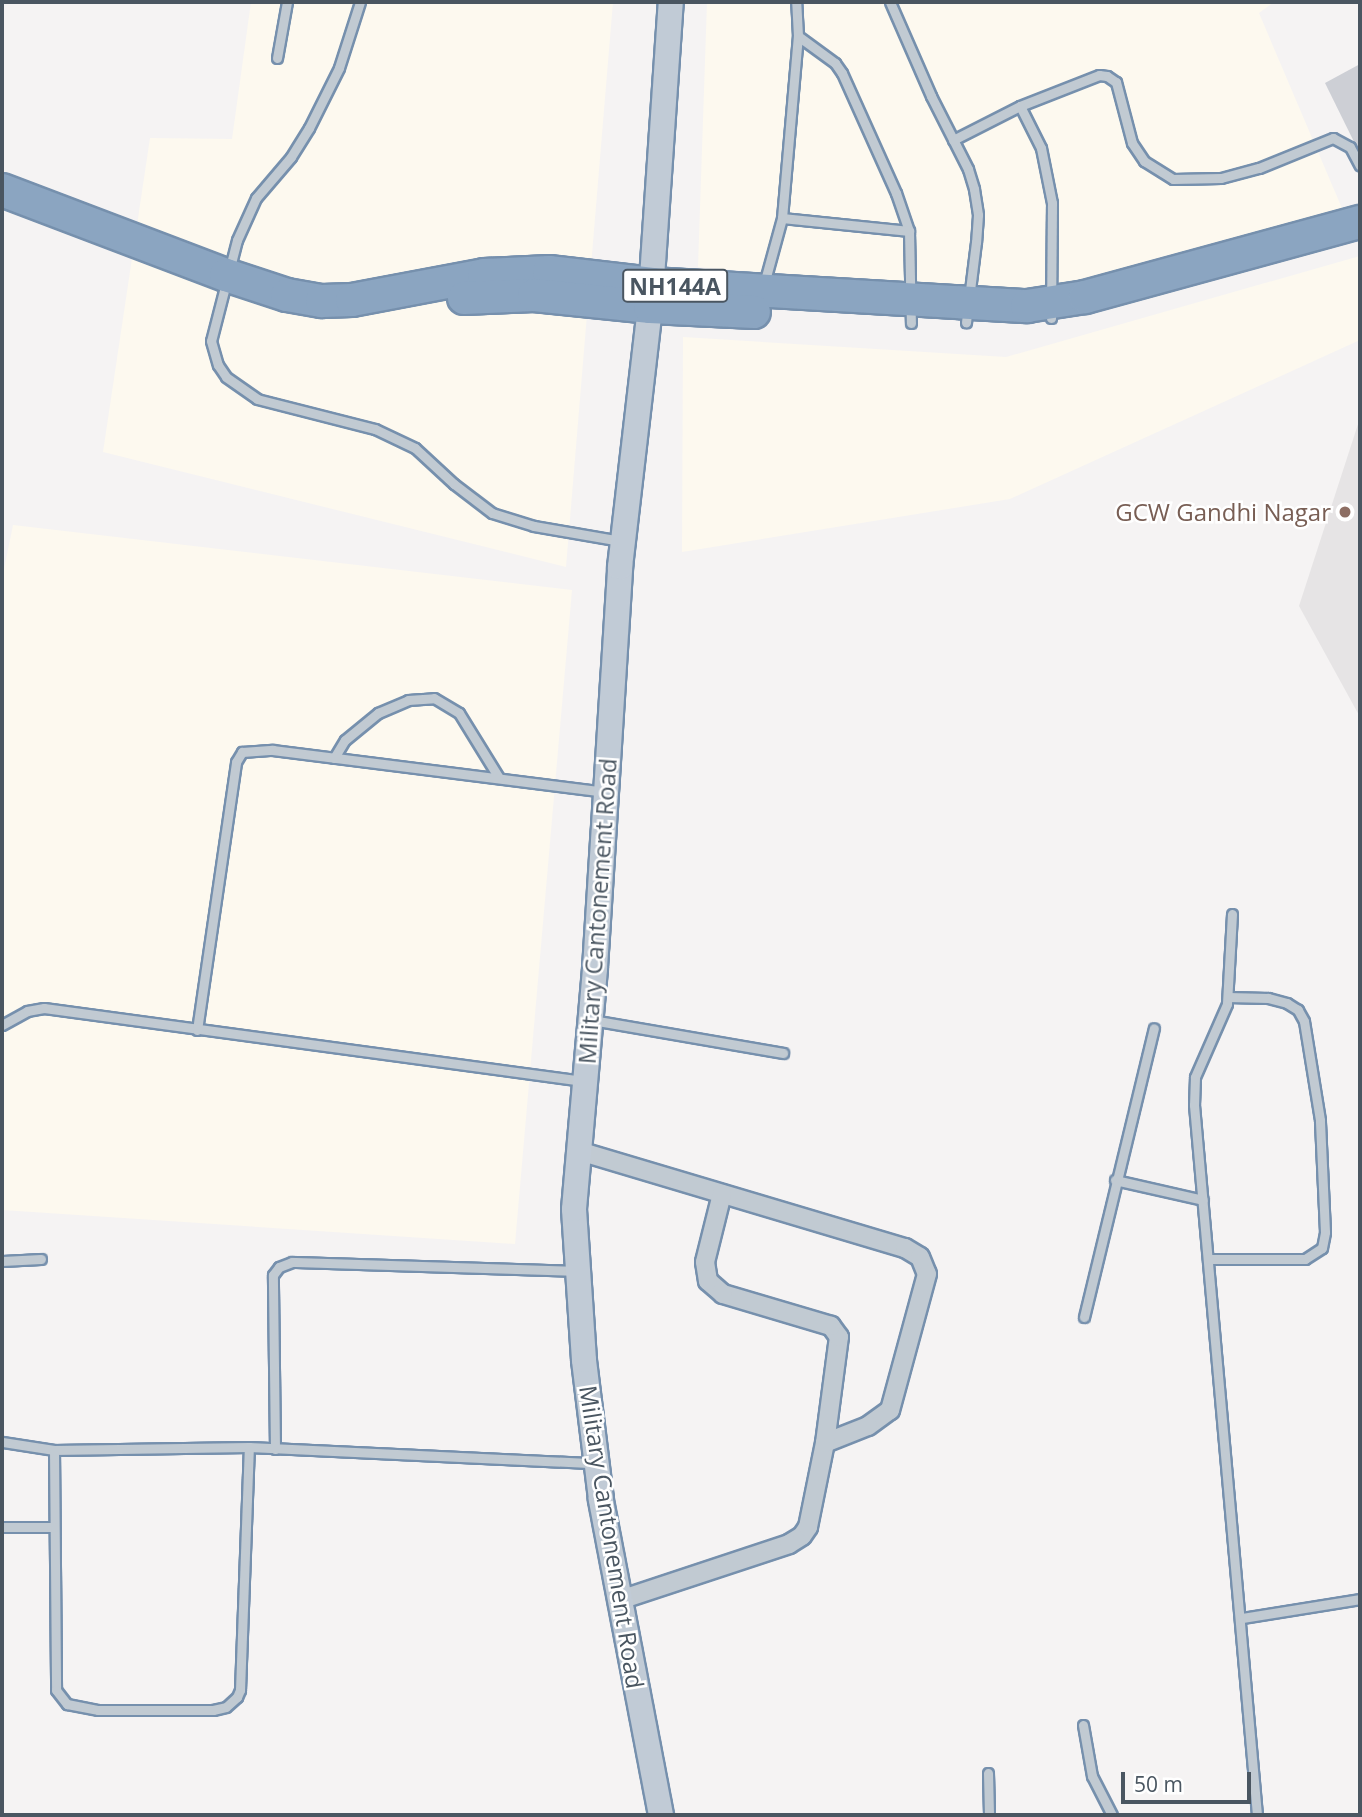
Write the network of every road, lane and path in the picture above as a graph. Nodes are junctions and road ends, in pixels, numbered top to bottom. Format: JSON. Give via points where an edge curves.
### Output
{"nodes":[{"id":1,"x":287,"y":2,"type":"edge"},
{"id":2,"x":360,"y":2,"type":"edge"},
{"id":3,"x":671,"y":2,"type":"edge"},
{"id":4,"x":796,"y":2,"type":"edge"},
{"id":5,"x":890,"y":2,"type":"edge"},
{"id":6,"x":798,"y":36,"type":"junction"},
{"id":7,"x":277,"y":58,"type":"dead end"},
{"id":8,"x":1020,"y":107,"type":"junction"},
{"id":9,"x":953,"y":140,"type":"junction"},
{"id":10,"x":1360,"y":166,"type":"edge"},
{"id":11,"x":2,"y":190,"type":"edge"},
{"id":12,"x":2,"y":206,"type":"edge"},
{"id":13,"x":782,"y":218,"type":"junction"},
{"id":14,"x":1360,"y":222,"type":"edge"},
{"id":15,"x":909,"y":231,"type":"junction"},
{"id":16,"x":1360,"y":239,"type":"edge"},
{"id":17,"x":224,"y":284,"type":"junction"},
{"id":18,"x":651,"y":296,"type":"junction"},
{"id":19,"x":760,"y":302,"type":"junction"},
{"id":20,"x":1051,"y":311,"type":"junction"},
{"id":21,"x":911,"y":312,"type":"junction"},
{"id":22,"x":967,"y":313,"type":"junction"},
{"id":23,"x":623,"y":541,"type":"junction"},
{"id":24,"x":334,"y":758,"type":"junction"},
{"id":25,"x":499,"y":778,"type":"junction"},
{"id":26,"x":606,"y":792,"type":"junction"},
{"id":27,"x":1232,"y":914,"type":"dead end"},
{"id":28,"x":1228,"y":997,"type":"junction"},
{"id":29,"x":591,"y":1019,"type":"junction"},
{"id":30,"x":2,"y":1025,"type":"edge"},
{"id":31,"x":1154,"y":1028,"type":"dead end"},
{"id":32,"x":197,"y":1030,"type":"junction"},
{"id":33,"x":783,"y":1053,"type":"dead end"},
{"id":34,"x":585,"y":1081,"type":"junction"},
{"id":35,"x":579,"y":1151,"type":"junction"},
{"id":36,"x":1115,"y":1180,"type":"junction"},
{"id":37,"x":722,"y":1194,"type":"junction"},
{"id":38,"x":1203,"y":1200,"type":"junction"},
{"id":39,"x":41,"y":1259,"type":"dead end"},
{"id":40,"x":1208,"y":1259,"type":"junction"},
{"id":41,"x":2,"y":1261,"type":"edge"},
{"id":42,"x":578,"y":1271,"type":"junction"},
{"id":43,"x":1084,"y":1317,"type":"dead end"},
{"id":44,"x":2,"y":1442,"type":"edge"},
{"id":45,"x":825,"y":1443,"type":"junction"},
{"id":46,"x":249,"y":1447,"type":"junction"},
{"id":47,"x":275,"y":1449,"type":"junction"},
{"id":48,"x":54,"y":1450,"type":"junction"},
{"id":49,"x":597,"y":1463,"type":"junction"},
{"id":50,"x":2,"y":1527,"type":"edge"},
{"id":51,"x":54,"y":1527,"type":"junction"},
{"id":52,"x":1360,"y":1599,"type":"edge"},
{"id":53,"x":620,"y":1600,"type":"junction"},
{"id":54,"x":1242,"y":1618,"type":"junction"},
{"id":55,"x":1083,"y":1725,"type":"dead end"},
{"id":56,"x":988,"y":1773,"type":"dead end"},
{"id":57,"x":661,"y":1815,"type":"edge"},
{"id":58,"x":989,"y":1815,"type":"edge"},
{"id":59,"x":1112,"y":1815,"type":"edge"},
{"id":60,"x":1257,"y":1815,"type":"edge"}],
"edges":[{"from":1,"to":7,"type":"lane"},
{"from":2,"to":17,"type":"lane","via":[[339,68],[301,143],[256,198]]},
{"from":3,"to":18,"type":"street","name":"Military Cantonement Road"},
{"from":4,"to":6,"type":"lane"},
{"from":5,"to":9,"type":"lane"},
{"from":6,"to":13,"type":"lane"},
{"from":6,"to":15,"type":"lane","via":[[842,73]]},
{"from":8,"to":9,"type":"lane"},
{"from":8,"to":10,"type":"lane","via":[[1099,75],[1107,76],[1116,82],[1132,143],[1144,161],[1173,179],[1221,178],[1332,138],[1350,147]]},
{"from":8,"to":20,"type":"lane","via":[[1041,148],[1052,203]]},
{"from":9,"to":22,"type":"lane","via":[[968,169],[978,215]]},
{"from":11,"to":17,"type":"highway","number":"NH144A"},
{"from":12,"to":17,"type":"highway","number":"NH144A"},
{"from":13,"to":15,"type":"lane"},
{"from":13,"to":19,"type":"lane"},
{"from":14,"to":20,"type":"highway","number":"NH144A"},
{"from":15,"to":21,"type":"lane"},
{"from":16,"to":20,"type":"highway","number":"NH144A","via":[[1110,310]]},
{"from":17,"to":18,"type":"highway","number":"NH144A","via":[[310,316],[349,320],[500,295]]},
{"from":17,"to":23,"type":"lane","via":[[211,341],[213,354],[226,377],[257,399],[375,429],[415,448],[492,513],[534,526]]},
{"from":18,"to":19,"type":"highway","number":"NH144A"},
{"from":18,"to":23,"type":"street","name":"Military Cantonement Road"},
{"from":19,"to":21,"type":"highway","number":"NH144A"},
{"from":20,"to":22,"type":"highway","number":"NH144A"},
{"from":21,"to":22,"type":"highway","number":"NH144A"},
{"from":23,"to":26,"type":"street","name":"Military Cantonement Road"},
{"from":24,"to":25,"type":"lane"},
{"from":24,"to":25,"type":"lane","via":[[345,740],[378,713],[408,699],[434,698],[459,713]]},
{"from":24,"to":32,"type":"lane","via":[[273,750],[239,754]]},
{"from":25,"to":26,"type":"lane"},
{"from":26,"to":29,"type":"street","name":"Military Cantonement Road"},
{"from":27,"to":28,"type":"lane"},
{"from":28,"to":38,"type":"lane","via":[[1195,1077]]},
{"from":28,"to":40,"type":"lane","via":[[1287,1003],[1304,1021],[1320,1121],[1325,1233],[1322,1248],[1305,1259]]},
{"from":29,"to":33,"type":"lane"},
{"from":29,"to":34,"type":"street","name":"Military Cantonement Road"},
{"from":30,"to":32,"type":"lane","via":[[27,1011],[44,1008]]},
{"from":31,"to":36,"type":"lane"},
{"from":32,"to":34,"type":"lane"},
{"from":34,"to":35,"type":"street","name":"Military Cantonement Road"},
{"from":35,"to":37,"type":"street"},
{"from":35,"to":42,"type":"street","name":"Military Cantonement Road","via":[[574,1209]]},
{"from":36,"to":38,"type":"lane"},
{"from":36,"to":43,"type":"lane"},
{"from":37,"to":45,"type":"street","via":[[705,1262],[708,1281],[723,1294],[831,1326],[839,1337]]},
{"from":37,"to":45,"type":"street","via":[[905,1248],[920,1257],[926,1268],[890,1410],[868,1426]]},
{"from":38,"to":40,"type":"lane"},
{"from":39,"to":41,"type":"lane"},
{"from":40,"to":54,"type":"lane"},
{"from":42,"to":47,"type":"lane","via":[[292,1262],[279,1267],[273,1275]]},
{"from":42,"to":49,"type":"street","name":"Military Cantonement Road"},
{"from":44,"to":48,"type":"lane"},
{"from":45,"to":53,"type":"street","via":[[808,1527],[798,1540]]},
{"from":46,"to":47,"type":"lane"},
{"from":46,"to":48,"type":"lane"},
{"from":46,"to":51,"type":"lane","via":[[240,1690],[226,1707],[99,1710],[61,1699],[54,1669]]},
{"from":47,"to":49,"type":"lane"},
{"from":48,"to":51,"type":"lane"},
{"from":49,"to":53,"type":"street","name":"Military Cantonement Road"},
{"from":50,"to":51,"type":"lane"},
{"from":52,"to":54,"type":"lane"},
{"from":53,"to":57,"type":"street","name":"Military Cantonement Road"},
{"from":54,"to":60,"type":"lane"},
{"from":55,"to":59,"type":"lane","via":[[1092,1776]]},
{"from":56,"to":58,"type":"lane"}]}
